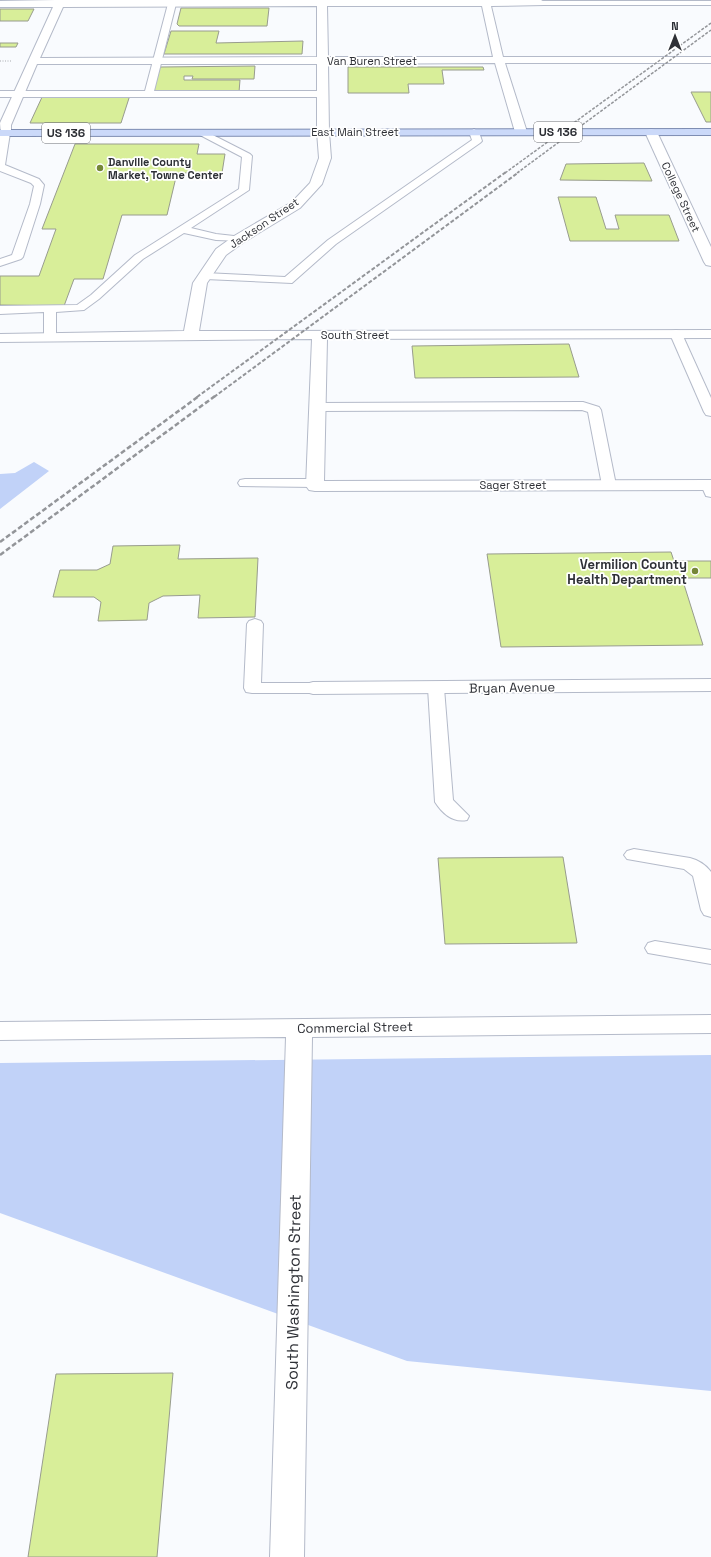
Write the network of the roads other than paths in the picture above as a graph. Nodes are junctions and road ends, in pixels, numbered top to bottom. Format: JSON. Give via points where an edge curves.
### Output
{"nodes":[{"id":1,"x":60,"y":2,"type":"edge"},
{"id":2,"x":112,"y":2,"type":"edge"},
{"id":3,"x":158,"y":2,"type":"edge"},
{"id":4,"x":173,"y":2,"type":"edge"},
{"id":5,"x":288,"y":2,"type":"edge"},
{"id":6,"x":402,"y":2,"type":"edge"},
{"id":7,"x":485,"y":2,"type":"edge"},
{"id":8,"x":322,"y":3,"type":"junction"},
{"id":9,"x":541,"y":3,"type":"joint"},
{"id":10,"x":711,"y":3,"type":"edge"},
{"id":11,"x":0,"y":4,"type":"edge"},
{"id":12,"x":323,"y":60,"type":"junction"},
{"id":13,"x":711,"y":60,"type":"edge"},
{"id":14,"x":33,"y":61,"type":"junction"},
{"id":15,"x":157,"y":61,"type":"junction"},
{"id":16,"x":499,"y":61,"type":"junction"},
{"id":17,"x":0,"y":94,"type":"edge"},
{"id":18,"x":18,"y":94,"type":"junction"},
{"id":19,"x":149,"y":94,"type":"junction"},
{"id":20,"x":323,"y":94,"type":"junction"},
{"id":21,"x":323,"y":132,"type":"junction"},
{"id":22,"x":474,"y":132,"type":"junction"},
{"id":23,"x":521,"y":132,"type":"junction"},
{"id":24,"x":651,"y":132,"type":"junction"},
{"id":25,"x":711,"y":132,"type":"edge"},
{"id":26,"x":2,"y":133,"type":"edge"},
{"id":27,"x":203,"y":133,"type":"junction"},
{"id":28,"x":0,"y":166,"type":"edge"},
{"id":29,"x":182,"y":229,"type":"junction"},
{"id":30,"x":239,"y":239,"type":"junction"},
{"id":31,"x":711,"y":262,"type":"edge"},
{"id":32,"x":0,"y":263,"type":"edge"},
{"id":33,"x":205,"y":276,"type":"junction"},
{"id":34,"x":0,"y":310,"type":"edge"},
{"id":35,"x":50,"y":310,"type":"junction"},
{"id":36,"x":676,"y":334,"type":"junction"},
{"id":37,"x":711,"y":334,"type":"edge"},
{"id":38,"x":320,"y":335,"type":"junction"},
{"id":39,"x":191,"y":336,"type":"junction"},
{"id":40,"x":0,"y":338,"type":"edge"},
{"id":41,"x":50,"y":338,"type":"junction"},
{"id":42,"x":317,"y":407,"type":"junction"},
{"id":43,"x":711,"y":412,"type":"edge"},
{"id":44,"x":245,"y":483,"type":"dead end"},
{"id":45,"x":315,"y":484,"type":"junction"},
{"id":46,"x":609,"y":485,"type":"junction"},
{"id":47,"x":710,"y":487,"type":"edge"},
{"id":48,"x":255,"y":624,"type":"dead end"},
{"id":49,"x":711,"y":685,"type":"edge"},
{"id":50,"x":314,"y":688,"type":"joint"},
{"id":51,"x":436,"y":688,"type":"junction"},
{"id":52,"x":460,"y":816,"type":"dead end"},
{"id":53,"x":634,"y":856,"type":"dead end"},
{"id":54,"x":711,"y":910,"type":"edge"},
{"id":55,"x":655,"y":948,"type":"dead end"},
{"id":56,"x":711,"y":957,"type":"edge"},
{"id":57,"x":711,"y":1024,"type":"edge"},
{"id":58,"x":298,"y":1028,"type":"junction"},
{"id":59,"x":0,"y":1031,"type":"edge"},
{"id":60,"x":287,"y":1557,"type":"edge"}],
"edges":[{"from":1,"to":2,"type":"street"},
{"from":1,"to":11,"type":"street"},
{"from":1,"to":14,"type":"street"},
{"from":2,"to":3,"type":"street"},
{"from":3,"to":4,"type":"street"},
{"from":4,"to":5,"type":"street"},
{"from":4,"to":15,"type":"lane"},
{"from":5,"to":8,"type":"street"},
{"from":6,"to":7,"type":"street"},
{"from":6,"to":8,"type":"street"},
{"from":7,"to":9,"type":"street"},
{"from":7,"to":16,"type":"street"},
{"from":8,"to":12,"type":"street","name":"Jackson Street"},
{"from":9,"to":10,"type":"lane"},
{"from":12,"to":15,"type":"street","name":"Van Buren Street"},
{"from":12,"to":16,"type":"street","name":"Van Buren Street"},
{"from":12,"to":20,"type":"street","name":"Jackson Street"},
{"from":13,"to":16,"type":"street","name":"Van Buren Street"},
{"from":14,"to":15,"type":"street","name":"Van Buren Street"},
{"from":14,"to":18,"type":"street"},
{"from":15,"to":19,"type":"lane"},
{"from":16,"to":23,"type":"street"},
{"from":17,"to":18,"type":"lane"},
{"from":18,"to":19,"type":"lane"},
{"from":18,"to":26,"type":"street"},
{"from":19,"to":20,"type":"lane"},
{"from":20,"to":21,"type":"street","name":"Jackson Street"},
{"from":21,"to":22,"type":"main road","name":"East Main Street","number":"US 136"},
{"from":21,"to":27,"type":"main road","name":"East Main Street","number":"US 136"},
{"from":21,"to":30,"type":"street","name":"Jackson Street","via":[[325,158],[316,184],[296,205]]},
{"from":22,"to":23,"type":"main road","name":"East Main Street","number":"US 136"},
{"from":22,"to":33,"type":"lane","via":[[477,141],[332,242],[288,281]]},
{"from":23,"to":24,"type":"main road","name":"East Main Street","number":"US 136"},
{"from":24,"to":25,"type":"main road","name":"East Main Street","number":"US 136"},
{"from":24,"to":31,"type":"street","name":"College Street"},
{"from":26,"to":27,"type":"main road","name":"East Main Street","number":"US 136"},
{"from":26,"to":28,"type":"lane"},
{"from":27,"to":29,"type":"lane","via":[[248,156],[244,190]]},
{"from":28,"to":32,"type":"lane","via":[[39,184],[17,257]]},
{"from":29,"to":30,"type":"lane","via":[[216,237]]},
{"from":29,"to":35,"type":"lane","via":[[139,257],[80,308]]},
{"from":30,"to":33,"type":"street","name":"Jackson Street","via":[[221,252]]},
{"from":33,"to":39,"type":"street","name":"Jackson Street","via":[[200,283]]},
{"from":34,"to":35,"type":"lane"},
{"from":35,"to":41,"type":"lane"},
{"from":36,"to":37,"type":"street","name":"South Street"},
{"from":36,"to":38,"type":"street","name":"South Street"},
{"from":36,"to":43,"type":"lane"},
{"from":38,"to":39,"type":"street","name":"South Street"},
{"from":38,"to":42,"type":"street"},
{"from":39,"to":41,"type":"street","name":"South Street"},
{"from":40,"to":41,"type":"street","name":"South Street"},
{"from":42,"to":45,"type":"street"},
{"from":42,"to":46,"type":"lane","via":[[583,406],[594,410]]},
{"from":44,"to":45,"type":"lane"},
{"from":45,"to":46,"type":"street","name":"Sager Street"},
{"from":46,"to":47,"type":"street","name":"Sager Street"},
{"from":48,"to":50,"type":"lane","via":[[252,688]]},
{"from":49,"to":51,"type":"street","name":"Bryan Avenue"},
{"from":50,"to":51,"type":"street","name":"Bryan Avenue"},
{"from":51,"to":52,"type":"lane","via":[[444,802]]},
{"from":53,"to":54,"type":"lane","via":[[690,864],[702,874]]},
{"from":55,"to":56,"type":"lane"},
{"from":57,"to":58,"type":"street","name":"Commercial Street"},
{"from":58,"to":59,"type":"street","name":"Commercial Street"},
{"from":58,"to":60,"type":"street","name":"South Washington Street"}]}
